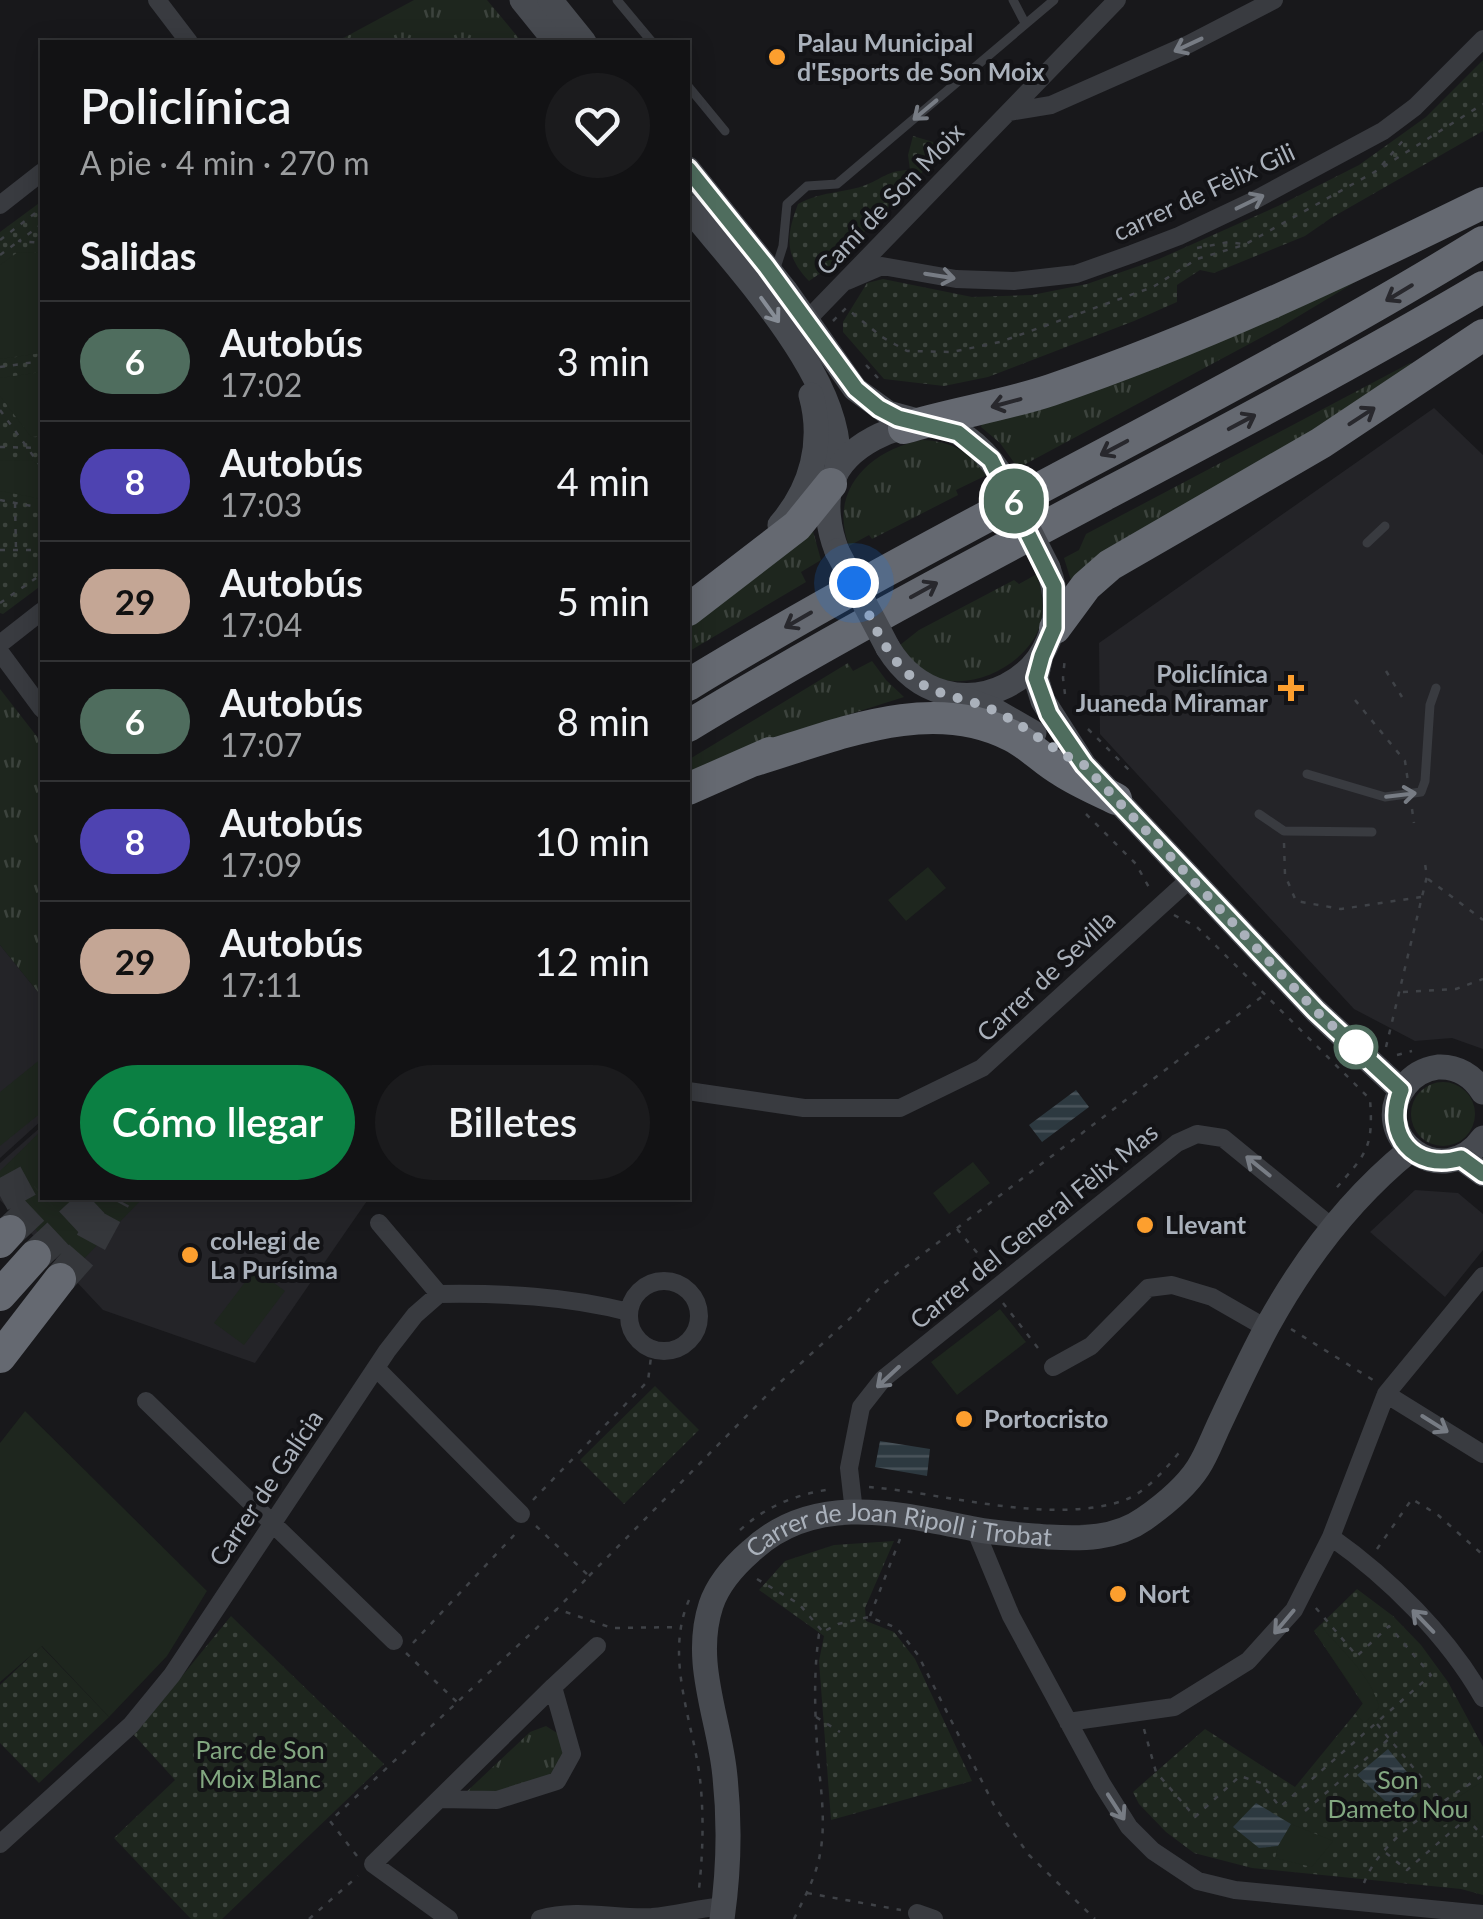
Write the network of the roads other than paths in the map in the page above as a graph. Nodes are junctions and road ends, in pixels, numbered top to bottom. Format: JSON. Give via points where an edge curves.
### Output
{"nodes":[{"id":1,"x":157,"y":0,"type":"edge"},
{"id":2,"x":522,"y":0,"type":"edge"},
{"id":3,"x":550,"y":0,"type":"edge"},
{"id":4,"x":617,"y":0,"type":"edge"},
{"id":5,"x":1012,"y":0,"type":"edge"},
{"id":6,"x":1054,"y":0,"type":"edge"},
{"id":7,"x":1117,"y":0,"type":"edge"},
{"id":8,"x":1274,"y":0,"type":"edge"},
{"id":9,"x":1025,"y":23,"type":"junction"},
{"id":10,"x":1483,"y":39,"type":"edge"},
{"id":11,"x":187,"y":40,"type":"edge"},
{"id":12,"x":554,"y":40,"type":"edge"},
{"id":13,"x":582,"y":40,"type":"edge"},
{"id":14,"x":650,"y":40,"type":"edge"},
{"id":15,"x":690,"y":88,"type":"edge"},
{"id":16,"x":1009,"y":112,"type":"junction"},
{"id":17,"x":725,"y":131,"type":"dead end"},
{"id":18,"x":690,"y":171,"type":"edge"},
{"id":19,"x":40,"y":174,"type":"edge"},
{"id":20,"x":690,"y":200,"type":"edge"},
{"id":21,"x":1483,"y":203,"type":"edge"},
{"id":22,"x":0,"y":205,"type":"edge"},
{"id":23,"x":690,"y":209,"type":"edge"},
{"id":24,"x":1483,"y":242,"type":"edge"},
{"id":25,"x":772,"y":264,"type":"junction"},
{"id":26,"x":847,"y":281,"type":"junction"},
{"id":27,"x":1483,"y":287,"type":"edge"},
{"id":28,"x":806,"y":321,"type":"junction"},
{"id":29,"x":1483,"y":336,"type":"edge"},
{"id":30,"x":796,"y":347,"type":"junction"},
{"id":31,"x":920,"y":425,"type":"junction"},
{"id":32,"x":833,"y":480,"type":"junction"},
{"id":33,"x":1234,"y":495,"type":"junction"},
{"id":34,"x":1385,"y":526,"type":"dead end"},
{"id":35,"x":1367,"y":543,"type":"dead end"},
{"id":36,"x":700,"y":600,"type":"edge"},
{"id":37,"x":40,"y":613,"type":"edge"},
{"id":38,"x":0,"y":644,"type":"edge"},
{"id":39,"x":1054,"y":646,"type":"junction"},
{"id":40,"x":0,"y":652,"type":"edge"},
{"id":41,"x":690,"y":684,"type":"edge"},
{"id":42,"x":1436,"y":688,"type":"dead end"},
{"id":43,"x":952,"y":696,"type":"junction"},
{"id":44,"x":40,"y":705,"type":"edge"},
{"id":45,"x":690,"y":725,"type":"edge"},
{"id":46,"x":752,"y":761,"type":"junction"},
{"id":47,"x":1084,"y":765,"type":"junction"},
{"id":48,"x":1307,"y":774,"type":"dead end"},
{"id":49,"x":1123,"y":784,"type":"junction"},
{"id":50,"x":690,"y":788,"type":"edge"},
{"id":51,"x":1259,"y":814,"type":"dead end"},
{"id":52,"x":1372,"y":832,"type":"dead end"},
{"id":53,"x":1191,"y":878,"type":"junction"},
{"id":54,"x":1401,"y":1090,"type":"junction"},
{"id":55,"x":690,"y":1091,"type":"edge"},
{"id":56,"x":1483,"y":1092,"type":"edge"},
{"id":57,"x":1483,"y":1138,"type":"edge"},
{"id":58,"x":1410,"y":1150,"type":"junction"},
{"id":59,"x":1461,"y":1158,"type":"junction"},
{"id":60,"x":1483,"y":1174,"type":"edge"},
{"id":61,"x":1325,"y":1221,"type":"junction"},
{"id":62,"x":379,"y":1224,"type":"dead end"},
{"id":63,"x":34,"y":1256,"type":"tunnel mouth"},
{"id":64,"x":1483,"y":1276,"type":"edge"},
{"id":65,"x":60,"y":1279,"type":"tunnel mouth"},
{"id":66,"x":439,"y":1294,"type":"junction"},
{"id":67,"x":0,"y":1295,"type":"edge"},
{"id":68,"x":629,"y":1312,"type":"junction"},
{"id":69,"x":1270,"y":1323,"type":"junction"},
{"id":70,"x":0,"y":1357,"type":"edge"},
{"id":71,"x":1052,"y":1367,"type":"road end"},
{"id":72,"x":376,"y":1368,"type":"junction"},
{"id":73,"x":1386,"y":1394,"type":"junction"},
{"id":74,"x":146,"y":1401,"type":"dead end"},
{"id":75,"x":1483,"y":1454,"type":"edge"},
{"id":76,"x":853,"y":1500,"type":"junction"},
{"id":77,"x":525,"y":1517,"type":"road end"},
{"id":78,"x":274,"y":1522,"type":"junction"},
{"id":79,"x":975,"y":1530,"type":"junction"},
{"id":80,"x":1331,"y":1537,"type":"junction"},
{"id":81,"x":394,"y":1641,"type":"dead end"},
{"id":82,"x":597,"y":1646,"type":"dead end"},
{"id":83,"x":553,"y":1687,"type":"junction"},
{"id":84,"x":1483,"y":1698,"type":"edge"},
{"id":85,"x":1068,"y":1722,"type":"junction"},
{"id":86,"x":439,"y":1799,"type":"junction"},
{"id":87,"x":0,"y":1844,"type":"edge"},
{"id":88,"x":723,"y":1913,"type":"edge"},
{"id":89,"x":1483,"y":1914,"type":"edge"},
{"id":90,"x":449,"y":1919,"type":"edge"},
{"id":91,"x":540,"y":1919,"type":"edge"}],
"edges":[{"from":1,"to":11,"type":"street"},
{"from":2,"to":12,"type":"street"},
{"from":3,"to":13,"type":"street"},
{"from":4,"to":14,"type":"lane"},
{"from":5,"to":9,"type":"lane"},
{"from":6,"to":9,"type":"lane"},
{"from":7,"to":16,"type":"street"},
{"from":8,"to":16,"type":"street","one_way":true,"via":[[1050,106]]},
{"from":9,"to":25,"type":"lane","one_way":true,"via":[[837,184],[807,186],[787,204]]},
{"from":26,"to":10,"type":"street","name":"carrer de Fèlix Gili","one_way":true,"via":[[882,266],[956,279],[1076,274],[1170,240],[1383,131]]},
{"from":15,"to":17,"type":"lane"},
{"from":16,"to":26,"type":"street","name":"Camí de Son Moix"},
{"from":18,"to":25,"type":"street"},
{"from":19,"to":22,"type":"street"},
{"from":20,"to":25,"type":"lane","via":[[703,206],[749,263]]},
{"from":21,"to":31,"type":"highway","one_way":true,"via":[[1208,332],[1032,396]]},
{"from":23,"to":30,"type":"street","one_way":true},
{"from":24,"to":41,"type":"highway","one_way":true},
{"from":25,"to":28,"type":"street"},
{"from":26,"to":28,"type":"street","name":"Camí de Son Moix"},
{"from":45,"to":27,"type":"highway","one_way":true,"via":[[849,630]]},
{"from":28,"to":31,"type":"street","via":[[868,400]]},
{"from":33,"to":29,"type":"highway","one_way":true},
{"from":30,"to":32,"type":"street","via":[[831,412],[838,460]]},
{"from":30,"to":36,"type":"street","via":[[816,418],[811,470],[792,511]]},
{"from":31,"to":32,"type":"street","via":[[866,444]]},
{"from":31,"to":39,"type":"street","bridge":true,"via":[[970,440],[1000,474],[1048,568],[1057,600]]},
{"from":32,"to":36,"type":"highway","via":[[797,526]]},
{"from":32,"to":43,"type":"street","bridge":true,"via":[[829,519],[837,551],[888,648],[908,675]]},
{"from":33,"to":39,"type":"highway","via":[[1096,574]]},
{"from":33,"to":47,"type":"street","via":[[1104,581],[1067,628],[1054,662],[1054,689]]},
{"from":34,"to":35,"type":"lane"},
{"from":37,"to":38,"type":"street"},
{"from":39,"to":43,"type":"street","via":[[1010,684]]},
{"from":39,"to":47,"type":"street","via":[[1036,678],[1043,702]]},
{"from":40,"to":44,"type":"street"},
{"from":48,"to":42,"type":"lane","one_way":true,"via":[[1385,797],[1420,792]]},
{"from":43,"to":46,"type":"highway","via":[[868,716]]},
{"from":43,"to":47,"type":"street","via":[[994,710]]},
{"from":46,"to":49,"type":"highway","via":[[879,725],[955,718],[1012,736],[1059,770]]},
{"from":46,"to":50,"type":"highway"},
{"from":47,"to":49,"type":"street"},
{"from":49,"to":53,"type":"street"},
{"from":51,"to":52,"type":"lane","via":[[1284,832]]},
{"from":53,"to":54,"type":"street"},
{"from":53,"to":55,"type":"street","name":"Carrer de Sevilla","via":[[982,1068],[900,1108],[804,1108]]},
{"from":54,"to":56,"type":"street","via":[[1425,1070],[1441,1067],[1470,1076]]},
{"from":54,"to":58,"type":"street","via":[[1395,1121]]},
{"from":57,"to":59,"type":"street"},
{"from":58,"to":59,"type":"street","via":[[1434,1162]]},
{"from":58,"to":61,"type":"street","name":"Carrer de Joan Ripoll i Trobat"},
{"from":59,"to":60,"type":"street"},
{"from":61,"to":69,"type":"street","name":"Carrer de Joan Ripoll i Trobat"},
{"from":61,"to":76,"type":"street","name":"Carrer del General Fèlix Mas","one_way":true,"via":[[1222,1138],[1197,1134],[1177,1143],[883,1379],[862,1407],[850,1468]]},
{"from":62,"to":66,"type":"street"},
{"from":63,"to":67,"type":"highway"},
{"from":64,"to":73,"type":"street"},
{"from":65,"to":70,"type":"highway"},
{"from":66,"to":68,"type":"street","via":[[538,1296]]},
{"from":66,"to":72,"type":"street","name":"Carrer de Galícia"},
{"from":68,"to":68,"type":"street","via":[[648,1284],[671,1282],[691,1293],[699,1314],[693,1336],[675,1350],[652,1349],[634,1335]]},
{"from":69,"to":71,"type":"street","via":[[1172,1285],[1148,1288],[1091,1346]]},
{"from":69,"to":79,"type":"street","name":"Carrer de Joan Ripoll i Trobat","via":[[1198,1468],[1139,1523],[1104,1536],[1070,1538]]},
{"from":72,"to":77,"type":"street"},
{"from":72,"to":78,"type":"street","name":"Carrer de Galícia"},
{"from":73,"to":75,"type":"street","one_way":true},
{"from":73,"to":80,"type":"street"},
{"from":74,"to":78,"type":"street"},
{"from":76,"to":79,"type":"street","name":"Carrer de Joan Ripoll i Trobat"},
{"from":76,"to":88,"type":"street","name":"Carrer de Joan Ripoll i Trobat","via":[[756,1546],[693,1626],[723,1764]]},
{"from":78,"to":81,"type":"street"},
{"from":78,"to":87,"type":"street","name":"Carrer de Galícia","via":[[172,1675],[131,1724]]},
{"from":79,"to":85,"type":"street","via":[[1011,1616]]},
{"from":84,"to":80,"type":"street","one_way":true,"via":[[1456,1656],[1367,1562]]},
{"from":80,"to":85,"type":"street","one_way":true,"via":[[1294,1610],[1248,1661],[1174,1707]]},
{"from":82,"to":83,"type":"street"},
{"from":83,"to":86,"type":"street"},
{"from":83,"to":86,"type":"street","via":[[572,1754],[557,1781],[497,1800]]},
{"from":85,"to":89,"type":"street","one_way":true,"via":[[1129,1827],[1153,1852],[1198,1880],[1235,1890]]},
{"from":86,"to":90,"type":"street","via":[[373,1864]]},
{"from":88,"to":91,"type":"street","name":"Carrer de Joan Ripoll i Trobat","via":[[697,1908],[649,1917]]}]}
